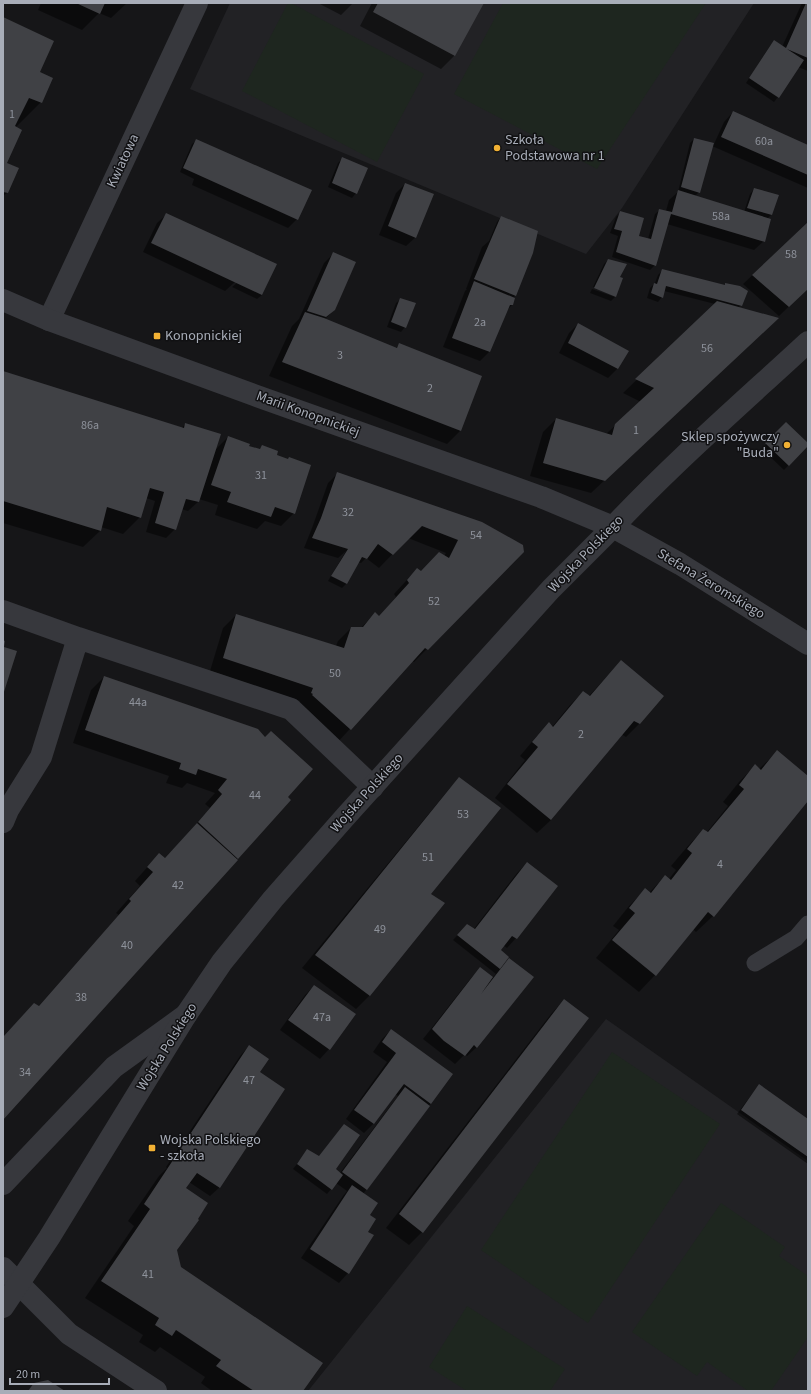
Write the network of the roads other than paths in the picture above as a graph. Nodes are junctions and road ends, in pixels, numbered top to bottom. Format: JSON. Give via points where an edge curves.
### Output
{"nodes":[{"id":1,"x":197,"y":3,"type":"edge"},
{"id":2,"x":3,"y":300,"type":"edge"},
{"id":3,"x":49,"y":320,"type":"junction"},
{"id":4,"x":808,"y":342,"type":"edge"},
{"id":5,"x":613,"y":527,"type":"junction"},
{"id":6,"x":3,"y":611,"type":"edge"},
{"id":7,"x":78,"y":638,"type":"junction"},
{"id":8,"x":808,"y":644,"type":"edge"},
{"id":9,"x":372,"y":787,"type":"junction"},
{"id":10,"x":4,"y":813,"type":"edge"},
{"id":11,"x":808,"y":924,"type":"edge"},
{"id":12,"x":755,"y":963,"type":"dead end"},
{"id":13,"x":186,"y":1015,"type":"junction"},
{"id":14,"x":3,"y":1184,"type":"edge"},
{"id":15,"x":3,"y":1268,"type":"edge"},
{"id":16,"x":19,"y":1283,"type":"junction"},
{"id":17,"x":3,"y":1307,"type":"edge"},
{"id":18,"x":156,"y":1391,"type":"edge"}],
"edges":[{"from":1,"to":3,"type":"street","name":"Kwiatowa"},
{"from":2,"to":3,"type":"street","name":"Marii Konopnickiej"},
{"from":3,"to":5,"type":"street","name":"Marii Konopnickiej","via":[[541,498]]},
{"from":4,"to":5,"type":"street","name":"Wojska Polskiego","via":[[692,449]]},
{"from":5,"to":8,"type":"street","name":"Stefana Żeromskiego","via":[[680,564]]},
{"from":5,"to":9,"type":"street","name":"Wojska Polskiego","via":[[551,589]]},
{"from":6,"to":7,"type":"street"},
{"from":7,"to":9,"type":"street","via":[[291,710]]},
{"from":7,"to":10,"type":"street","via":[[41,757]]},
{"from":9,"to":13,"type":"street","name":"Wojska Polskiego","via":[[273,899],[222,962]]},
{"from":11,"to":12,"type":"lane","via":[[796,938]]},
{"from":13,"to":14,"type":"street","via":[[114,1067]]},
{"from":13,"to":16,"type":"street","name":"Wojska Polskiego"},
{"from":15,"to":16,"type":"street"},
{"from":16,"to":17,"type":"street","name":"Wojska Polskiego"},
{"from":16,"to":18,"type":"street","via":[[69,1334]]}]}
